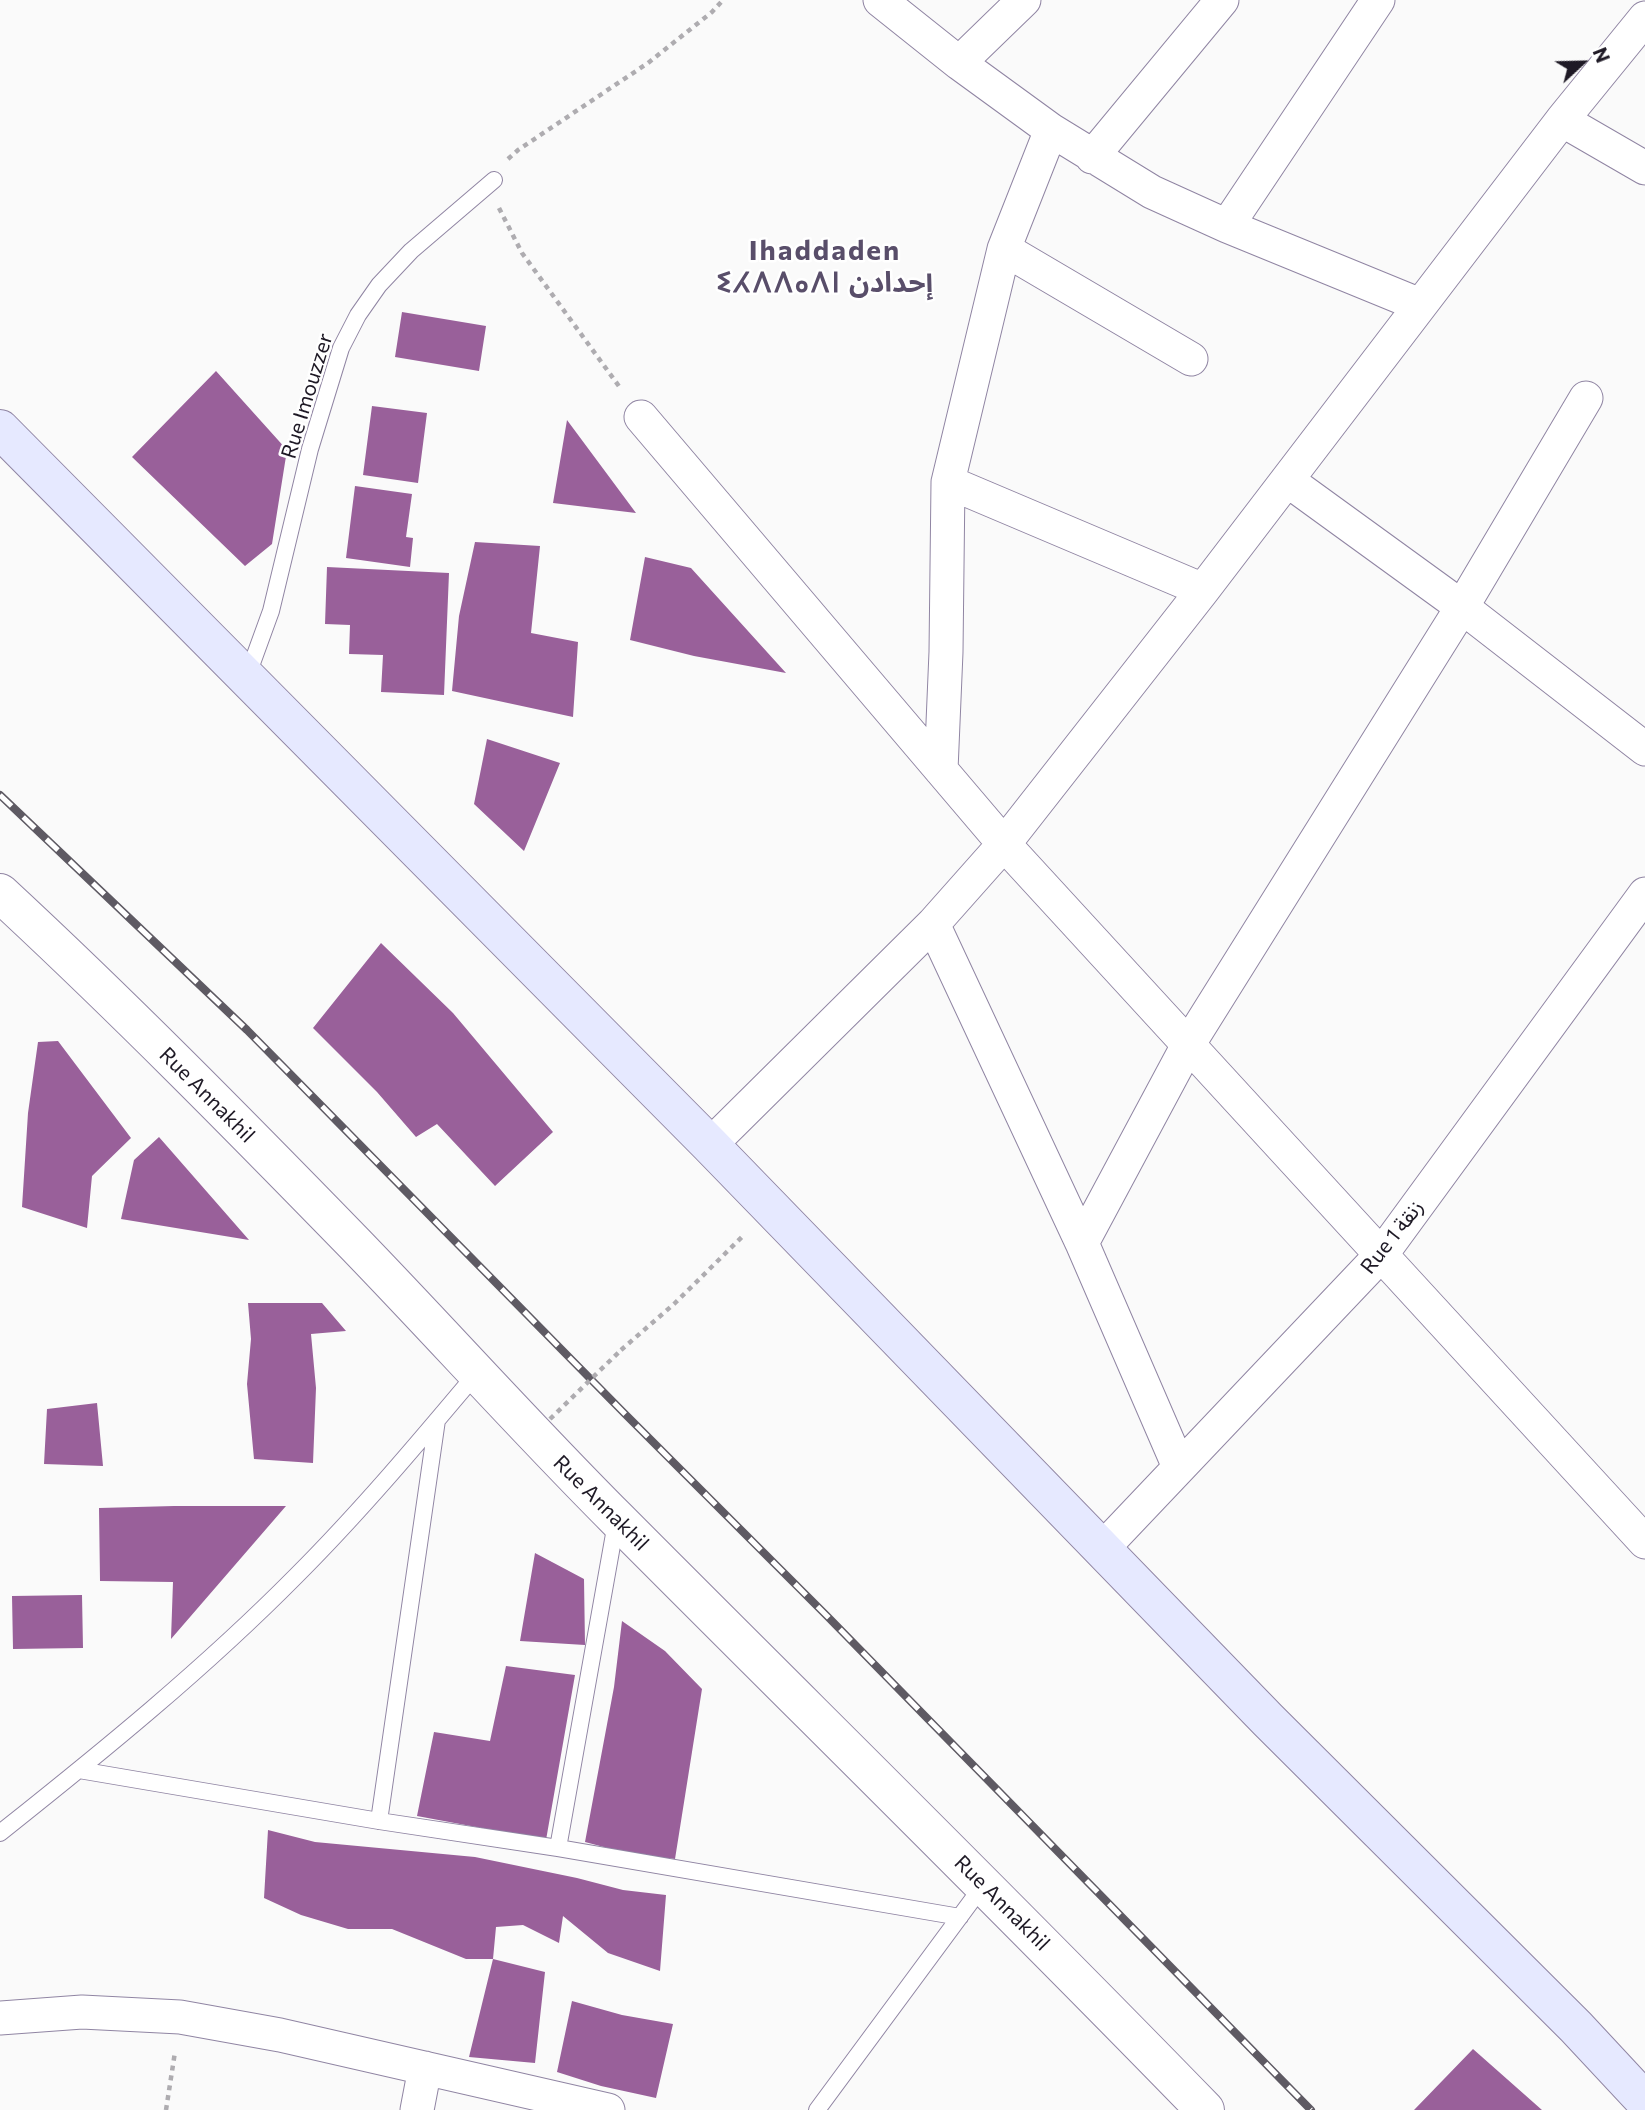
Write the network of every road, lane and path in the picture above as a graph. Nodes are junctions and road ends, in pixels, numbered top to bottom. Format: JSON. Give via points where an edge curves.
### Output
{"nodes":[{"id":1,"x":723,"y":0,"type":"edge"},
{"id":2,"x":880,"y":0,"type":"edge"},
{"id":3,"x":1024,"y":0,"type":"edge"},
{"id":4,"x":1222,"y":0,"type":"edge"},
{"id":5,"x":1378,"y":0,"type":"edge"},
{"id":6,"x":1645,"y":18,"type":"edge"},
{"id":7,"x":959,"y":63,"type":"junction"},
{"id":8,"x":1562,"y":120,"type":"junction"},
{"id":9,"x":1051,"y":130,"type":"junction"},
{"id":10,"x":1092,"y":157,"type":"junction"},
{"id":11,"x":1645,"y":169,"type":"edge"},
{"id":12,"x":494,"y":180,"type":"junction"},
{"id":13,"x":1227,"y":226,"type":"junction"},
{"id":14,"x":1004,"y":249,"type":"junction"},
{"id":15,"x":1420,"y":305,"type":"junction"},
{"id":16,"x":1191,"y":359,"type":"dead end"},
{"id":17,"x":1586,"y":398,"type":"dead end"},
{"id":18,"x":641,"y":417,"type":"joint"},
{"id":19,"x":0,"y":429,"type":"edge"},
{"id":20,"x":1287,"y":480,"type":"junction"},
{"id":21,"x":947,"y":482,"type":"junction"},
{"id":22,"x":1203,"y":590,"type":"junction"},
{"id":23,"x":1462,"y":607,"type":"junction"},
{"id":24,"x":247,"y":677,"type":"junction"},
{"id":25,"x":1645,"y":749,"type":"edge"},
{"id":26,"x":941,"y":770,"type":"junction"},
{"id":27,"x":1004,"y":844,"type":"junction"},
{"id":28,"x":0,"y":893,"type":"edge"},
{"id":29,"x":1645,"y":894,"type":"edge"},
{"id":30,"x":14,"y":918,"type":"edge"},
{"id":31,"x":933,"y":924,"type":"junction"},
{"id":32,"x":1188,"y":1045,"type":"junction"},
{"id":33,"x":710,"y":1144,"type":"junction"},
{"id":34,"x":771,"y":1209,"type":"junction"},
{"id":35,"x":1082,"y":1243,"type":"junction"},
{"id":36,"x":1381,"y":1255,"type":"junction"},
{"id":37,"x":476,"y":1374,"type":"junction"},
{"id":38,"x":550,"y":1419,"type":"dead end"},
{"id":39,"x":438,"y":1420,"type":"junction"},
{"id":40,"x":1179,"y":1467,"type":"junction"},
{"id":41,"x":617,"y":1520,"type":"junction"},
{"id":42,"x":1645,"y":1542,"type":"edge"},
{"id":43,"x":1101,"y":1549,"type":"junction"},
{"id":44,"x":79,"y":1770,"type":"junction"},
{"id":45,"x":379,"y":1821,"type":"junction"},
{"id":46,"x":0,"y":1832,"type":"edge"},
{"id":47,"x":558,"y":1847,"type":"junction"},
{"id":48,"x":984,"y":1884,"type":"junction"},
{"id":49,"x":960,"y":1917,"type":"junction"},
{"id":50,"x":180,"y":2017,"type":"junction"},
{"id":51,"x":0,"y":2018,"type":"edge"},
{"id":52,"x":425,"y":2068,"type":"junction"},
{"id":53,"x":1645,"y":2101,"type":"edge"},
{"id":54,"x":166,"y":2110,"type":"edge"},
{"id":55,"x":417,"y":2110,"type":"edge"},
{"id":56,"x":608,"y":2110,"type":"edge"},
{"id":57,"x":817,"y":2110,"type":"edge"},
{"id":58,"x":1205,"y":2110,"type":"edge"}],
"edges":[{"from":1,"to":12,"type":"path","via":[[639,69],[518,150]]},
{"from":2,"to":7,"type":"street"},
{"from":3,"to":7,"type":"street"},
{"from":4,"to":10,"type":"street"},
{"from":5,"to":13,"type":"street"},
{"from":6,"to":8,"type":"street"},
{"from":7,"to":9,"type":"street"},
{"from":8,"to":11,"type":"street"},
{"from":8,"to":15,"type":"street"},
{"from":9,"to":10,"type":"street"},
{"from":9,"to":14,"type":"street"},
{"from":10,"to":13,"type":"street","via":[[1152,192]]},
{"from":12,"to":18,"type":"path","via":[[499,208],[522,253]]},
{"from":12,"to":24,"type":"lane","name":"Rue Imouzzer","via":[[411,251],[379,285],[341,348],[310,449],[271,611]]},
{"from":13,"to":15,"type":"street"},
{"from":14,"to":16,"type":"street"},
{"from":14,"to":21,"type":"street"},
{"from":15,"to":20,"type":"street"},
{"from":17,"to":23,"type":"street"},
{"from":18,"to":26,"type":"street"},
{"from":19,"to":24,"type":"main road"},
{"from":20,"to":22,"type":"street"},
{"from":20,"to":23,"type":"street"},
{"from":21,"to":22,"type":"street"},
{"from":21,"to":26,"type":"street"},
{"from":22,"to":27,"type":"street"},
{"from":23,"to":25,"type":"street"},
{"from":23,"to":32,"type":"street"},
{"from":24,"to":33,"type":"main road"},
{"from":26,"to":27,"type":"street"},
{"from":27,"to":31,"type":"street"},
{"from":27,"to":32,"type":"street"},
{"from":28,"to":30,"type":"street","name":"Rue Annakhil"},
{"from":29,"to":36,"type":"street","name":"Rue 1 زنقة"},
{"from":30,"to":37,"type":"street","name":"Rue Annakhil","via":[[191,1078]]},
{"from":31,"to":33,"type":"street"},
{"from":31,"to":35,"type":"street"},
{"from":32,"to":35,"type":"street"},
{"from":32,"to":36,"type":"street"},
{"from":33,"to":34,"type":"main road"},
{"from":34,"to":38,"type":"path","bridge":true},
{"from":34,"to":43,"type":"main road"},
{"from":35,"to":40,"type":"street"},
{"from":36,"to":40,"type":"street","name":"Rue 1 زنقة"},
{"from":36,"to":42,"type":"street"},
{"from":37,"to":39,"type":"lane"},
{"from":37,"to":41,"type":"street","name":"Rue Annakhil"},
{"from":39,"to":44,"type":"lane","via":[[379,1490],[286,1586]]},
{"from":39,"to":45,"type":"lane"},
{"from":40,"to":43,"type":"street","name":"Rue 1 زنقة"},
{"from":41,"to":47,"type":"lane"},
{"from":41,"to":48,"type":"street","name":"Rue Annakhil"},
{"from":43,"to":53,"type":"main road"},
{"from":44,"to":45,"type":"lane"},
{"from":44,"to":46,"type":"lane"},
{"from":45,"to":47,"type":"lane"},
{"from":47,"to":49,"type":"lane"},
{"from":48,"to":49,"type":"lane"},
{"from":48,"to":58,"type":"street","name":"Rue Annakhil"},
{"from":49,"to":57,"type":"lane"},
{"from":50,"to":51,"type":"street","via":[[82,2012]]},
{"from":50,"to":52,"type":"street"},
{"from":50,"to":54,"type":"path"},
{"from":52,"to":55,"type":"street"},
{"from":52,"to":56,"type":"street"}]}
